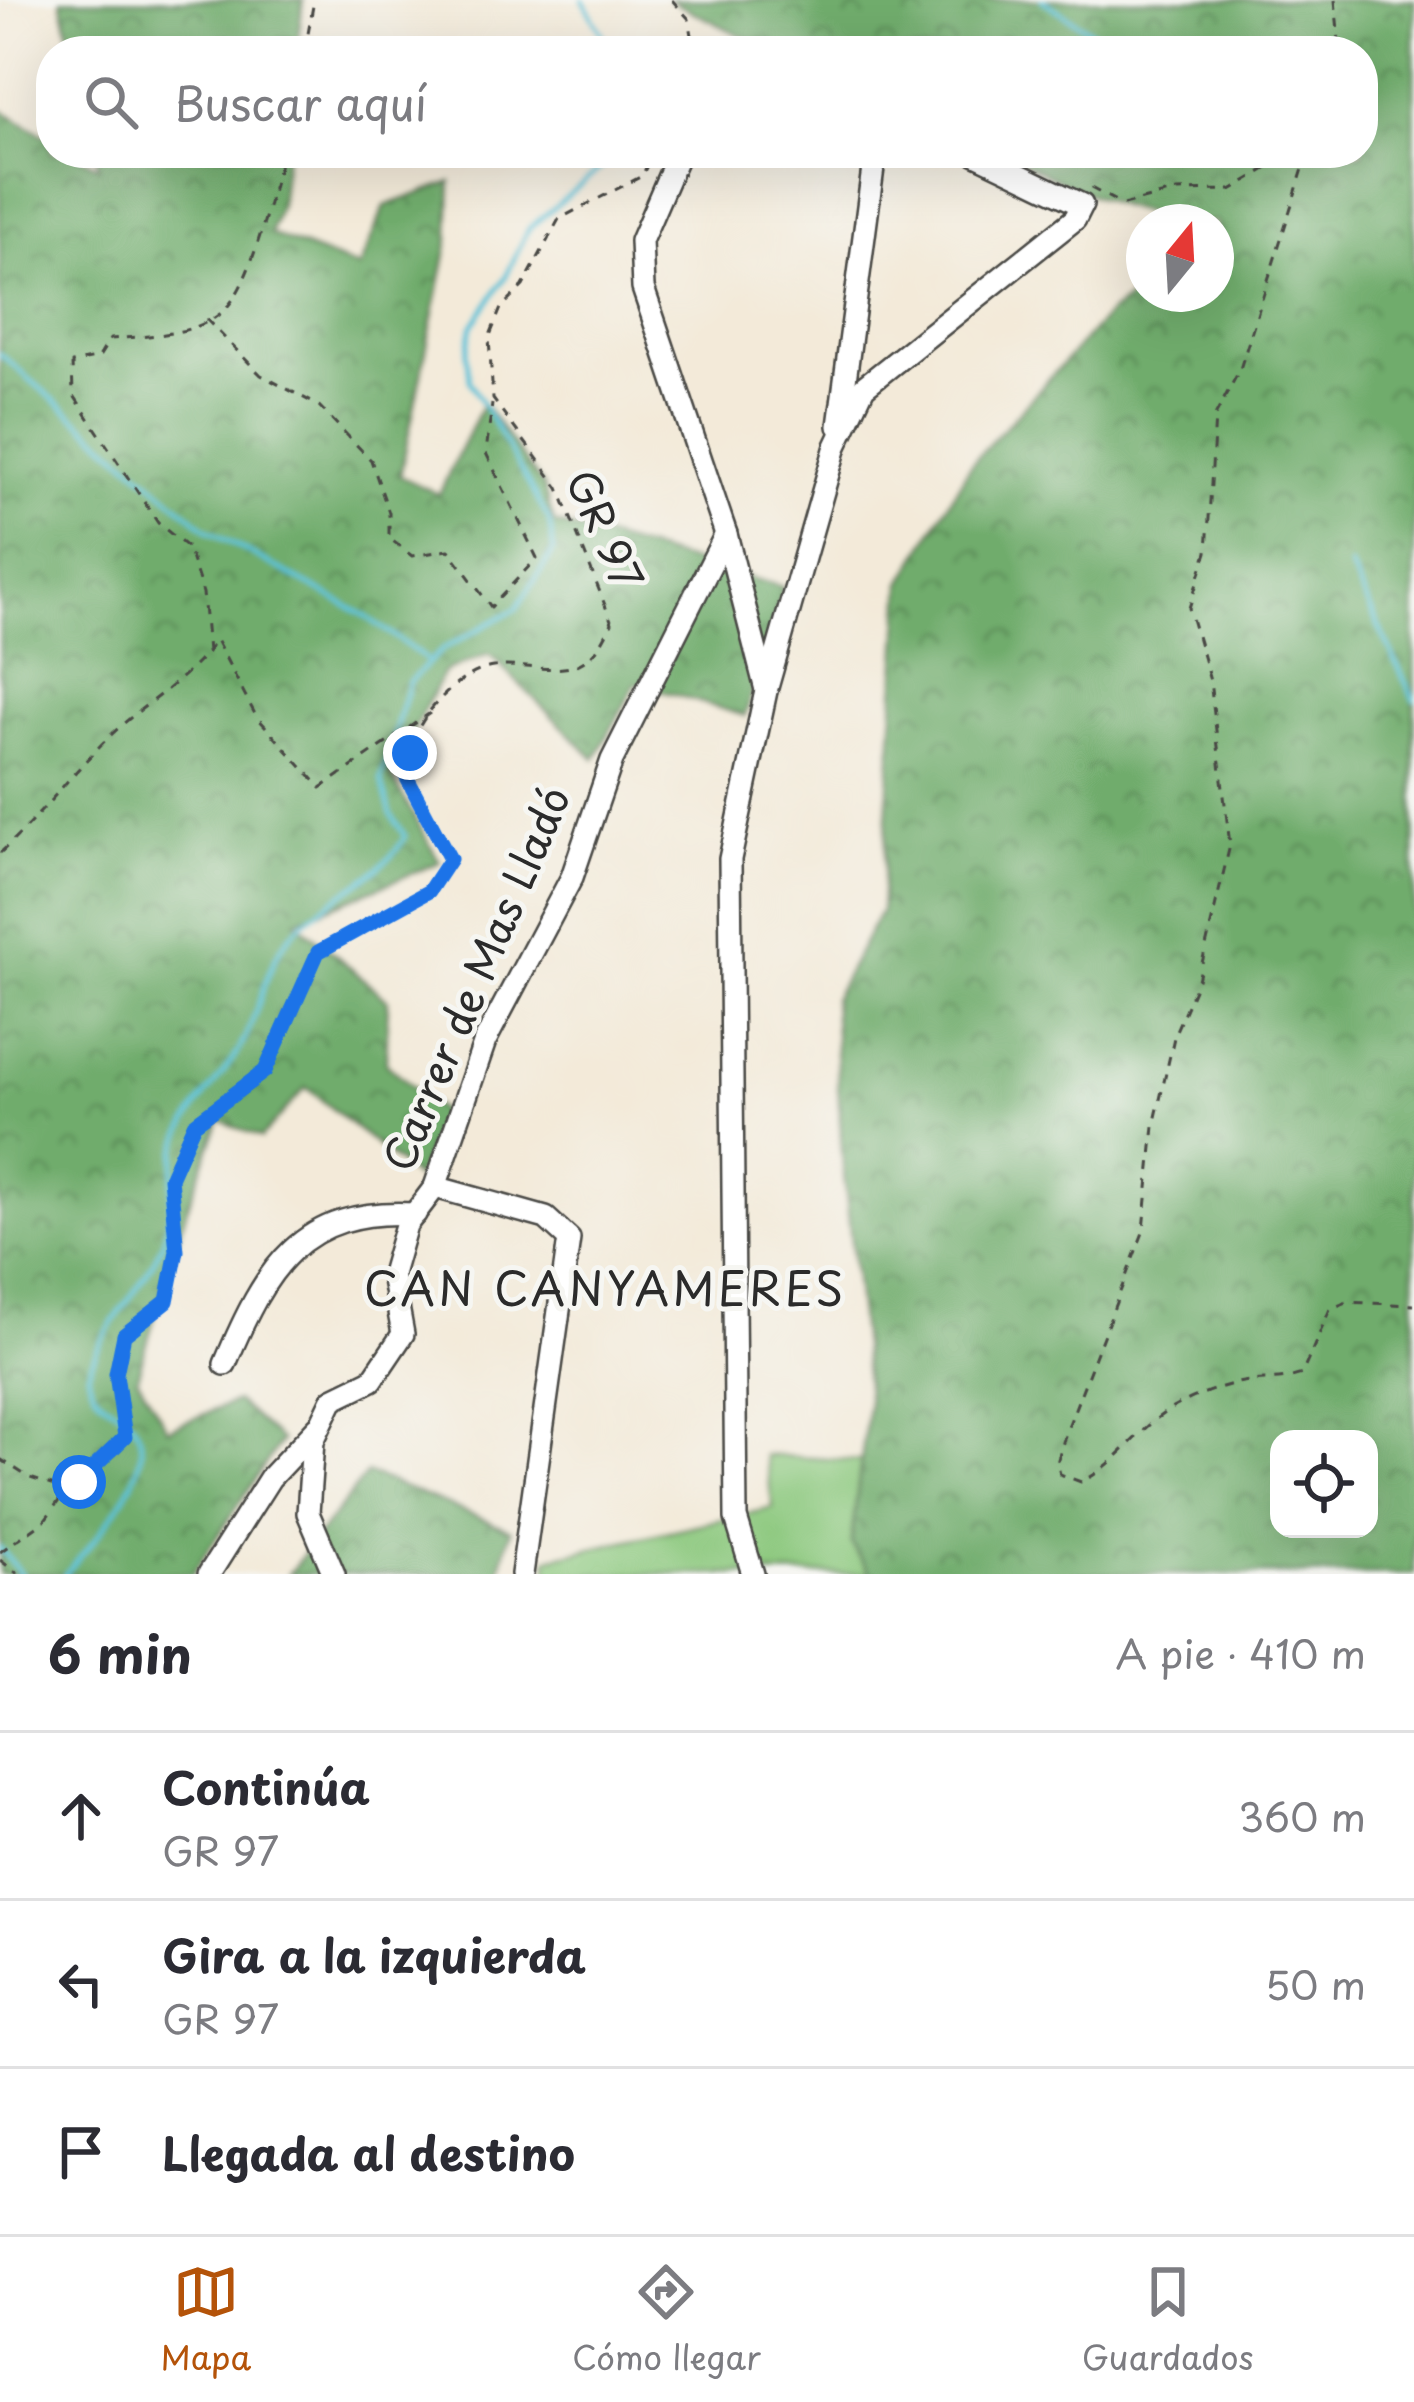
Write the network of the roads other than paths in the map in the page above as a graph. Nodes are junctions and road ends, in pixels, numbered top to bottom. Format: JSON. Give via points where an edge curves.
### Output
{"nodes":[{"id":1,"x":673,"y":168,"type":"edge"},
{"id":2,"x":873,"y":168,"type":"edge"},
{"id":3,"x":1005,"y":168,"type":"edge"},
{"id":4,"x":836,"y":446,"type":"junction"},
{"id":5,"x":725,"y":534,"type":"junction"},
{"id":6,"x":766,"y":691,"type":"junction"},
{"id":7,"x":435,"y":1187,"type":"junction"},
{"id":8,"x":415,"y":1214,"type":"junction"},
{"id":9,"x":225,"y":1364,"type":"dead end"},
{"id":10,"x":322,"y":1422,"type":"junction"},
{"id":11,"x":209,"y":1574,"type":"edge"},
{"id":12,"x":334,"y":1574,"type":"edge"},
{"id":13,"x":522,"y":1574,"type":"edge"},
{"id":14,"x":753,"y":1574,"type":"edge"}],
"edges":[{"from":1,"to":5,"type":"street","via":[[641,241],[643,288]]},
{"from":2,"to":4,"type":"street"},
{"from":3,"to":4,"type":"street","via":[[1072,201],[1075,219],[864,388]]},
{"from":4,"to":6,"type":"street"},
{"from":5,"to":6,"type":"street"},
{"from":5,"to":7,"type":"street","name":"Carrer de Mas Lladó","via":[[612,760],[572,877],[485,1041]]},
{"from":6,"to":14,"type":"street","via":[[730,859],[736,1518]]},
{"from":7,"to":8,"type":"street","name":"Carrer de Mas Lladó"},
{"from":7,"to":13,"type":"street","via":[[547,1218],[569,1239]]},
{"from":8,"to":9,"type":"street","via":[[379,1212],[296,1244],[267,1272]]},
{"from":8,"to":10,"type":"street","name":"Carrer de Mas Lladó","via":[[392,1274],[403,1334],[372,1380],[333,1399]]},
{"from":10,"to":11,"type":"street","via":[[270,1478]]},
{"from":10,"to":12,"type":"street","via":[[308,1513]]}]}
